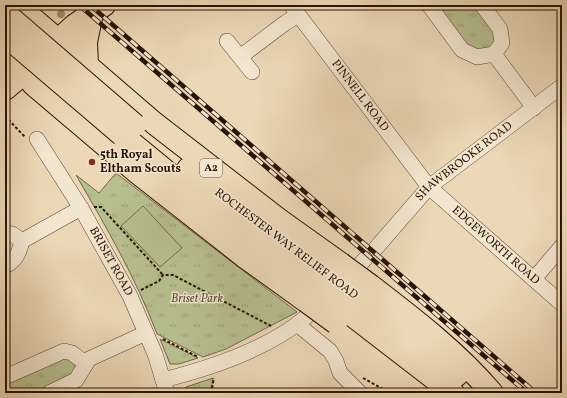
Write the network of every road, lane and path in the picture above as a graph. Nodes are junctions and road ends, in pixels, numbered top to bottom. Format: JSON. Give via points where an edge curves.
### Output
{"nodes":[{"id":1,"x":429,"y":5,"type":"edge"},
{"id":2,"x":482,"y":5,"type":"edge"},
{"id":3,"x":98,"y":9,"type":"edge"},
{"id":4,"x":295,"y":10,"type":"edge"},
{"id":5,"x":28,"y":12,"type":"edge"},
{"id":6,"x":5,"y":13,"type":"edge"},
{"id":7,"x":5,"y":35,"type":"edge"},
{"id":8,"x":227,"y":41,"type":"dead end"},
{"id":9,"x":56,"y":43,"type":"junction"},
{"id":10,"x":5,"y":54,"type":"edge"},
{"id":11,"x":494,"y":54,"type":"junction"},
{"id":12,"x":240,"y":57,"type":"junction"},
{"id":13,"x":87,"y":65,"type":"junction"},
{"id":14,"x":27,"y":71,"type":"junction"},
{"id":15,"x":252,"y":72,"type":"dead end"},
{"id":16,"x":562,"y":86,"type":"edge"},
{"id":17,"x":5,"y":88,"type":"edge"},
{"id":18,"x":534,"y":108,"type":"junction"},
{"id":19,"x":5,"y":116,"type":"edge"},
{"id":20,"x":128,"y":130,"type":"junction"},
{"id":21,"x":32,"y":140,"type":"joint"},
{"id":22,"x":429,"y":188,"type":"junction"},
{"id":23,"x":81,"y":208,"type":"junction"},
{"id":24,"x":5,"y":234,"type":"edge"},
{"id":25,"x":22,"y":241,"type":"junction"},
{"id":26,"x":562,"y":246,"type":"edge"},
{"id":27,"x":376,"y":248,"type":"dead end"},
{"id":28,"x":5,"y":266,"type":"edge"},
{"id":29,"x":164,"y":275,"type":"junction"},
{"id":30,"x":534,"y":279,"type":"junction"},
{"id":31,"x":327,"y":288,"type":"junction"},
{"id":32,"x":130,"y":296,"type":"junction"},
{"id":33,"x":562,"y":304,"type":"edge"},
{"id":34,"x":354,"y":305,"type":"junction"},
{"id":35,"x":283,"y":332,"type":"junction"},
{"id":36,"x":146,"y":333,"type":"junction"},
{"id":37,"x":85,"y":363,"type":"junction"},
{"id":38,"x":211,"y":366,"type":"junction"},
{"id":39,"x":5,"y":377,"type":"edge"},
{"id":40,"x":165,"y":386,"type":"edge"},
{"id":41,"x":50,"y":393,"type":"edge"},
{"id":42,"x":211,"y":393,"type":"edge"},
{"id":43,"x":360,"y":393,"type":"edge"},
{"id":44,"x":438,"y":393,"type":"edge"},
{"id":45,"x":453,"y":393,"type":"edge"},
{"id":46,"x":480,"y":393,"type":"edge"},
{"id":47,"x":492,"y":393,"type":"edge"}],
"edges":[{"from":1,"to":11,"type":"street","via":[[462,50],[477,57]]},
{"from":2,"to":11,"type":"street","via":[[500,29],[502,43]]},
{"from":3,"to":9,"type":"highway"},
{"from":3,"to":13,"type":"highway","via":[[86,42]]},
{"from":4,"to":12,"type":"street","via":[[284,23]]},
{"from":4,"to":22,"type":"street","name":"PINNELL ROAD"},
{"from":5,"to":9,"type":"highway","number":"A2"},
{"from":6,"to":20,"type":"highway","name":"ROCHESTER WAY RELIEF ROAD","number":"A2","bridge":true},
{"from":7,"to":20,"type":"highway","name":"ROCHESTER WAY RELIEF ROAD","number":"A2","bridge":true},
{"from":8,"to":12,"type":"street"},
{"from":9,"to":13,"type":"highway","number":"A2"},
{"from":10,"to":14,"type":"highway","number":"A2"},
{"from":11,"to":18,"type":"street"},
{"from":12,"to":15,"type":"street"},
{"from":13,"to":31,"type":"highway","number":"A2","via":[[154,123],[278,220]]},
{"from":14,"to":17,"type":"highway"},
{"from":14,"to":31,"type":"highway","number":"A2","via":[[33,84],[138,173],[245,257]]},
{"from":16,"to":18,"type":"street","name":"SHAWBROOKE ROAD"},
{"from":18,"to":22,"type":"street","name":"SHAWBROOKE ROAD"},
{"from":19,"to":21,"type":"path"},
{"from":20,"to":31,"type":"highway","name":"ROCHESTER WAY RELIEF ROAD","number":"A2","via":[[195,195]]},
{"from":21,"to":23,"type":"street","name":"BRISET ROAD"},
{"from":22,"to":27,"type":"street","name":"SHAWBROOKE ROAD"},
{"from":22,"to":30,"type":"street","name":"EDGEWORTH ROAD"},
{"from":23,"to":25,"type":"street"},
{"from":23,"to":29,"type":"path","via":[[101,207]]},
{"from":23,"to":32,"type":"street","name":"BRISET ROAD"},
{"from":24,"to":25,"type":"street","via":[[12,234]]},
{"from":25,"to":28,"type":"street","via":[[20,251],[13,262]]},
{"from":26,"to":30,"type":"street"},
{"from":29,"to":32,"type":"path","via":[[159,281]]},
{"from":29,"to":35,"type":"path","via":[[173,275]]},
{"from":30,"to":33,"type":"street","name":"EDGEWORTH ROAD"},
{"from":31,"to":34,"type":"highway","number":"A2","bridge":true},
{"from":31,"to":34,"type":"highway","number":"A2","bridge":true},
{"from":31,"to":35,"type":"street"},
{"from":31,"to":43,"type":"street","via":[[330,351],[340,373]]},
{"from":32,"to":36,"type":"street","name":"BRISET ROAD"},
{"from":34,"to":44,"type":"highway","number":"A2"},
{"from":34,"to":45,"type":"highway","name":"ROCHESTER WAY RELIEF ROAD","number":"A2"},
{"from":34,"to":46,"type":"highway","name":"ROCHESTER WAY RELIEF ROAD","number":"A2"},
{"from":34,"to":47,"type":"highway","number":"A2","via":[[416,320],[472,369]]},
{"from":35,"to":38,"type":"street","via":[[240,355]]},
{"from":36,"to":37,"type":"street"},
{"from":36,"to":38,"type":"path","via":[[153,334]]},
{"from":36,"to":40,"type":"street","name":"BRISET ROAD"},
{"from":37,"to":39,"type":"street","via":[[72,353],[64,351]]},
{"from":37,"to":41,"type":"street","via":[[76,380]]},
{"from":38,"to":40,"type":"street"},
{"from":38,"to":42,"type":"path","via":[[214,377]]}]}
